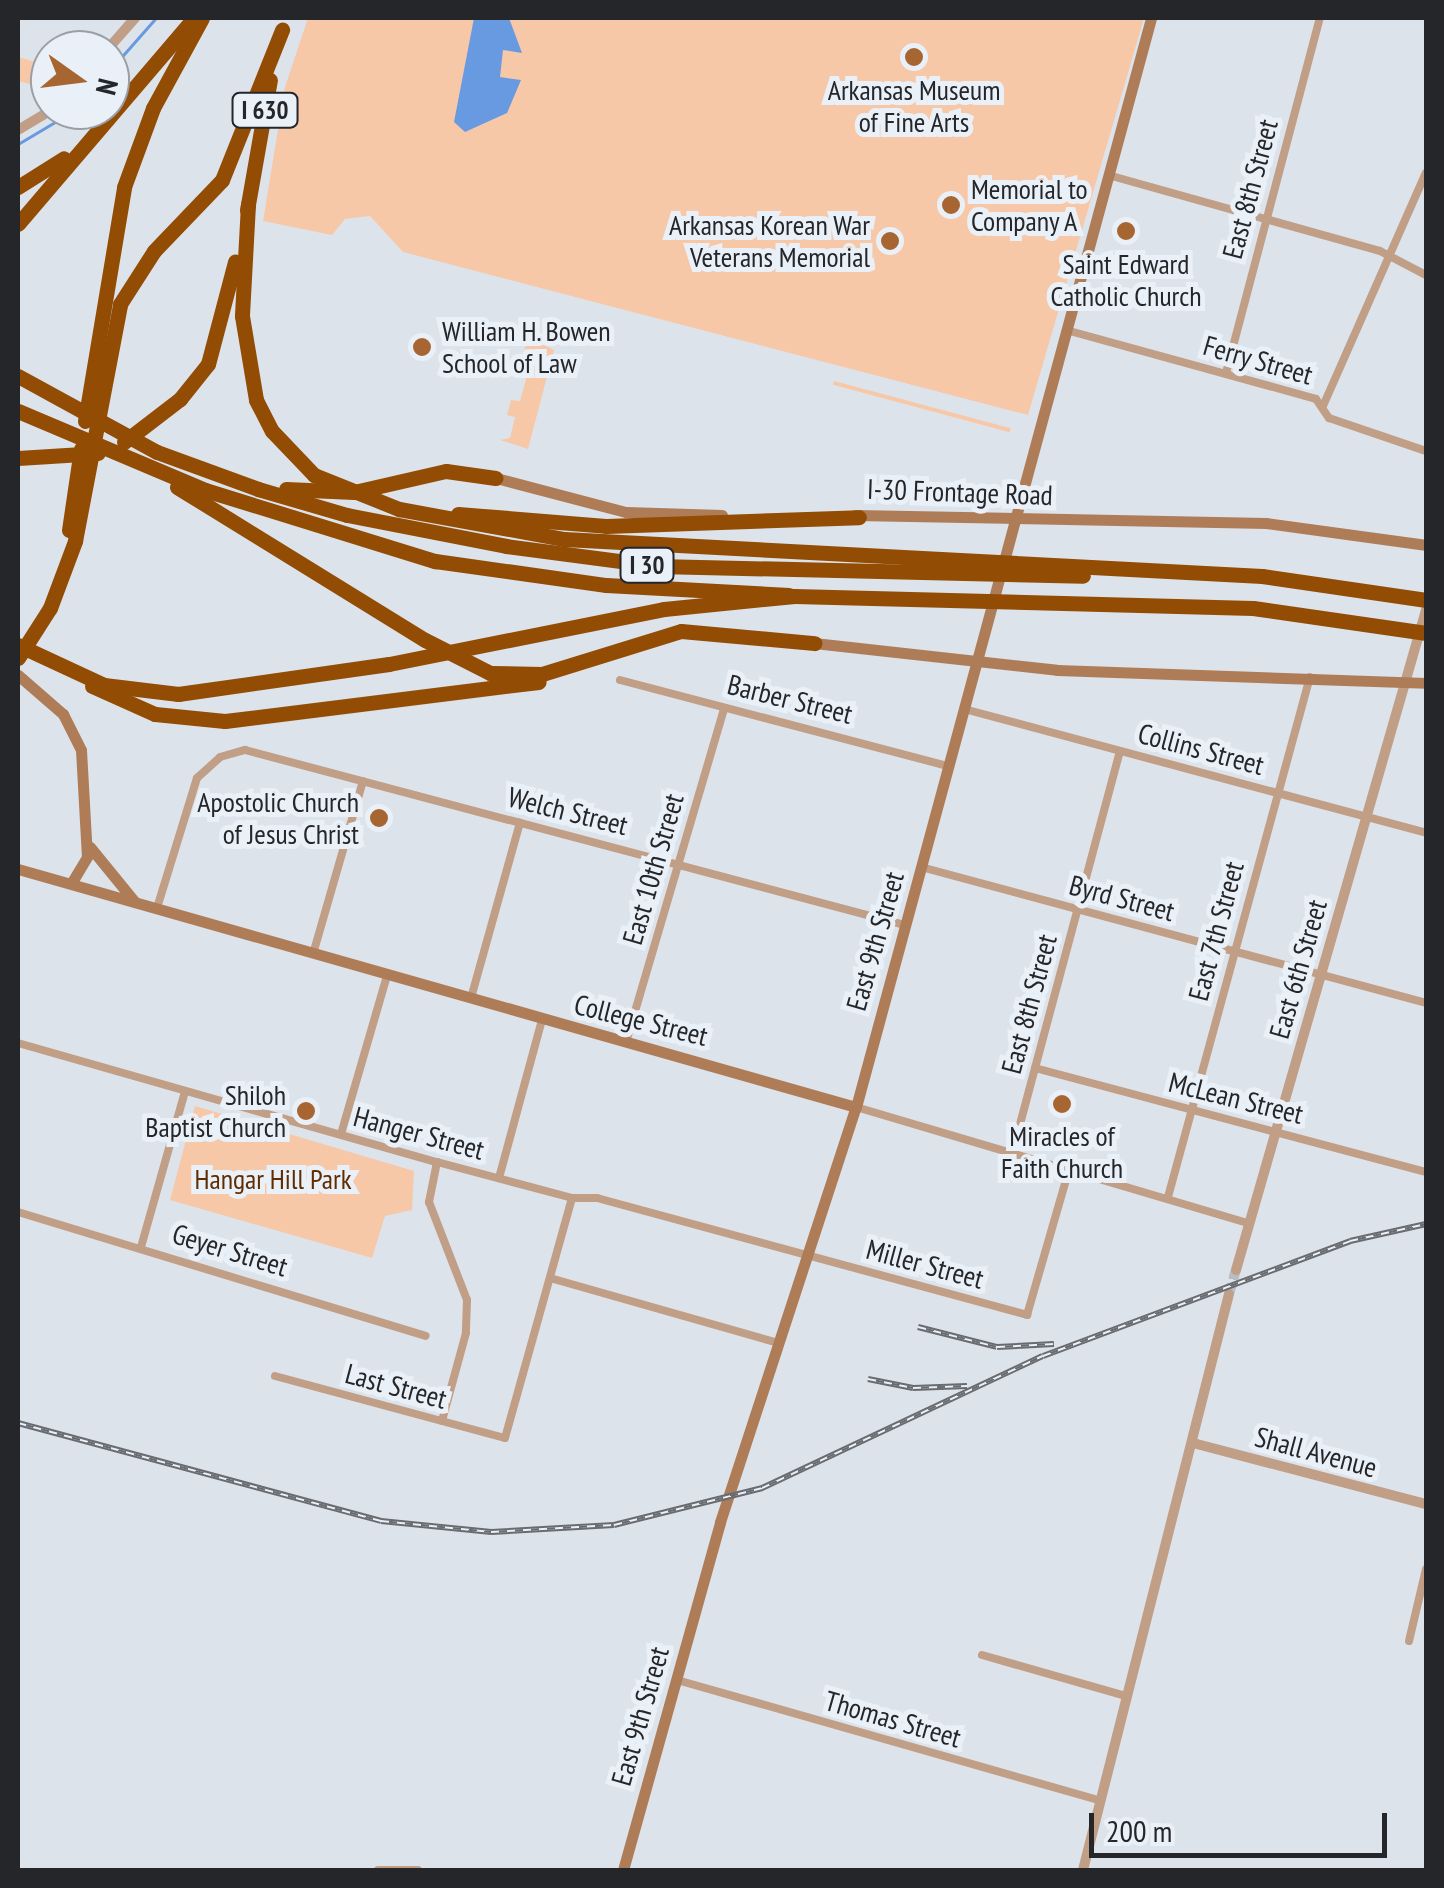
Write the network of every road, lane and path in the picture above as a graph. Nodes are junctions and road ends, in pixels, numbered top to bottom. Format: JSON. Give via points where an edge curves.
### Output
{"nodes":[{"id":1,"x":194,"y":18,"type":"edge"},
{"id":2,"x":202,"y":18,"type":"edge"},
{"id":3,"x":1151,"y":18,"type":"edge"},
{"id":4,"x":1320,"y":18,"type":"edge"},
{"id":5,"x":285,"y":24,"type":"edge"},
{"id":6,"x":86,"y":140,"type":"junction"},
{"id":7,"x":1426,"y":173,"type":"edge"},
{"id":8,"x":1108,"y":175,"type":"junction"},
{"id":9,"x":18,"y":187,"type":"edge"},
{"id":10,"x":248,"y":204,"type":"junction"},
{"id":11,"x":1265,"y":219,"type":"junction"},
{"id":12,"x":18,"y":224,"type":"edge"},
{"id":13,"x":1388,"y":259,"type":"junction"},
{"id":14,"x":1426,"y":276,"type":"edge"},
{"id":15,"x":1066,"y":330,"type":"junction"},
{"id":16,"x":1226,"y":373,"type":"junction"},
{"id":17,"x":97,"y":375,"type":"junction"},
{"id":18,"x":18,"y":376,"type":"edge"},
{"id":19,"x":1323,"y":406,"type":"junction"},
{"id":20,"x":18,"y":411,"type":"edge"},
{"id":21,"x":1426,"y":451,"type":"edge"},
{"id":22,"x":157,"y":452,"type":"junction"},
{"id":23,"x":18,"y":458,"type":"edge"},
{"id":24,"x":140,"y":464,"type":"junction"},
{"id":25,"x":496,"y":478,"type":"joint"},
{"id":26,"x":399,"y":509,"type":"junction"},
{"id":27,"x":859,"y":517,"type":"junction"},
{"id":28,"x":1015,"y":519,"type":"junction"},
{"id":29,"x":1426,"y":545,"type":"edge"},
{"id":30,"x":1152,"y":573,"type":"junction"},
{"id":31,"x":794,"y":596,"type":"junction"},
{"id":32,"x":1426,"y":600,"type":"edge"},
{"id":33,"x":1426,"y":610,"type":"edge"},
{"id":34,"x":1426,"y":633,"type":"edge"},
{"id":35,"x":814,"y":643,"type":"joint"},
{"id":36,"x":18,"y":645,"type":"edge"},
{"id":37,"x":621,"y":648,"type":"junction"},
{"id":38,"x":18,"y":658,"type":"edge"},
{"id":39,"x":977,"y":662,"type":"junction"},
{"id":40,"x":18,"y":676,"type":"edge"},
{"id":41,"x":1310,"y":677,"type":"junction"},
{"id":42,"x":87,"y":679,"type":"junction"},
{"id":43,"x":620,"y":680,"type":"dead end"},
{"id":44,"x":1404,"y":681,"type":"junction"},
{"id":45,"x":1426,"y":683,"type":"edge"},
{"id":46,"x":724,"y":708,"type":"junction"},
{"id":47,"x":964,"y":709,"type":"junction"},
{"id":48,"x":1120,"y":751,"type":"junction"},
{"id":49,"x":948,"y":766,"type":"junction"},
{"id":50,"x":363,"y":781,"type":"junction"},
{"id":51,"x":1277,"y":793,"type":"junction"},
{"id":52,"x":1364,"y":817,"type":"junction"},
{"id":53,"x":520,"y":823,"type":"junction"},
{"id":54,"x":1426,"y":833,"type":"edge"},
{"id":55,"x":85,"y":836,"type":"junction"},
{"id":56,"x":679,"y":862,"type":"junction"},
{"id":57,"x":99,"y":865,"type":"junction"},
{"id":58,"x":921,"y":867,"type":"junction"},
{"id":59,"x":18,"y":869,"type":"edge"},
{"id":60,"x":72,"y":884,"type":"junction"},
{"id":61,"x":90,"y":889,"type":"junction"},
{"id":62,"x":134,"y":902,"type":"junction"},
{"id":63,"x":157,"y":908,"type":"junction"},
{"id":64,"x":1078,"y":910,"type":"junction"},
{"id":65,"x":906,"y":925,"type":"junction"},
{"id":66,"x":1234,"y":951,"type":"junction"},
{"id":67,"x":313,"y":954,"type":"junction"},
{"id":68,"x":1320,"y":974,"type":"junction"},
{"id":69,"x":387,"y":976,"type":"junction"},
{"id":70,"x":471,"y":998,"type":"junction"},
{"id":71,"x":1426,"y":1003,"type":"edge"},
{"id":72,"x":542,"y":1020,"type":"junction"},
{"id":73,"x":626,"y":1042,"type":"junction"},
{"id":74,"x":18,"y":1044,"type":"edge"},
{"id":75,"x":1035,"y":1068,"type":"junction"},
{"id":76,"x":184,"y":1091,"type":"junction"},
{"id":77,"x":856,"y":1107,"type":"junction"},
{"id":78,"x":1191,"y":1110,"type":"junction"},
{"id":79,"x":1276,"y":1130,"type":"junction"},
{"id":80,"x":341,"y":1134,"type":"junction"},
{"id":81,"x":1012,"y":1154,"type":"junction"},
{"id":82,"x":436,"y":1162,"type":"junction"},
{"id":83,"x":1426,"y":1172,"type":"edge"},
{"id":84,"x":1068,"y":1173,"type":"junction"},
{"id":85,"x":499,"y":1178,"type":"junction"},
{"id":86,"x":1168,"y":1197,"type":"junction"},
{"id":87,"x":572,"y":1198,"type":"junction"},
{"id":88,"x":18,"y":1212,"type":"edge"},
{"id":89,"x":1250,"y":1224,"type":"junction"},
{"id":90,"x":142,"y":1247,"type":"junction"},
{"id":91,"x":811,"y":1255,"type":"junction"},
{"id":92,"x":1236,"y":1270,"type":"tunnel mouth"},
{"id":93,"x":550,"y":1278,"type":"junction"},
{"id":94,"x":1230,"y":1294,"type":"tunnel mouth"},
{"id":95,"x":426,"y":1336,"type":"dead end"},
{"id":96,"x":778,"y":1343,"type":"junction"},
{"id":97,"x":275,"y":1376,"type":"dead end"},
{"id":98,"x":442,"y":1422,"type":"junction"},
{"id":99,"x":1193,"y":1443,"type":"junction"},
{"id":100,"x":1426,"y":1504,"type":"edge"},
{"id":101,"x":1426,"y":1569,"type":"edge"},
{"id":102,"x":1409,"y":1642,"type":"dead end"},
{"id":103,"x":982,"y":1655,"type":"dead end"},
{"id":104,"x":676,"y":1680,"type":"junction"},
{"id":105,"x":1126,"y":1696,"type":"junction"},
{"id":106,"x":1098,"y":1800,"type":"junction"},
{"id":107,"x":378,"y":1870,"type":"edge"},
{"id":108,"x":418,"y":1870,"type":"edge"},
{"id":109,"x":623,"y":1870,"type":"edge"},
{"id":110,"x":1083,"y":1870,"type":"edge"}],
"edges":[{"from":1,"to":6,"type":"highway"},
{"from":2,"to":17,"type":"highway","via":[[136,148],[112,235]]},
{"from":3,"to":8,"type":"main road","name":"East 9th Street"},
{"from":4,"to":11,"type":"street","name":"East 8th Street"},
{"from":5,"to":10,"type":"highway","number":"I 630"},
{"from":5,"to":17,"type":"highway","via":[[222,180],[154,251],[120,304]]},
{"from":6,"to":9,"type":"highway"},
{"from":6,"to":12,"type":"highway"},
{"from":7,"to":13,"type":"street"},
{"from":8,"to":11,"type":"street"},
{"from":8,"to":15,"type":"main road","name":"East 9th Street"},
{"from":10,"to":23,"type":"highway","via":[[218,338],[198,377],[121,444],[62,459]]},
{"from":10,"to":26,"type":"highway","via":[[242,316],[256,400],[290,454],[340,488]]},
{"from":11,"to":13,"type":"street"},
{"from":11,"to":16,"type":"street","name":"East 8th Street"},
{"from":13,"to":14,"type":"street"},
{"from":13,"to":19,"type":"street"},
{"from":15,"to":16,"type":"street","name":"Ferry Street"},
{"from":15,"to":28,"type":"main road","name":"East 9th Street"},
{"from":16,"to":19,"type":"street","name":"Ferry Street"},
{"from":17,"to":38,"type":"highway","via":[[64,568],[50,608]]},
{"from":18,"to":22,"type":"highway","number":"I 30"},
{"from":19,"to":21,"type":"street","name":"Ferry Street","via":[[1329,418]]},
{"from":20,"to":24,"type":"highway","number":"I 30"},
{"from":22,"to":25,"type":"highway","via":[[326,494],[436,472]]},
{"from":22,"to":30,"type":"highway","number":"I 30","via":[[348,516],[577,558],[657,566],[1132,578]]},
{"from":24,"to":31,"type":"highway","number":"I 30","via":[[312,528],[435,561],[606,585]]},
{"from":24,"to":37,"type":"highway","via":[[476,668],[524,676]]},
{"from":25,"to":27,"type":"main road","name":"I-30 Frontage Road","via":[[626,512]]},
{"from":26,"to":27,"type":"highway","via":[[606,526]]},
{"from":26,"to":30,"type":"highway","via":[[564,539]]},
{"from":27,"to":28,"type":"main road","name":"I-30 Frontage Road"},
{"from":28,"to":29,"type":"main road","name":"I-30 Frontage Road","via":[[1298,525]]},
{"from":28,"to":39,"type":"main road","name":"East 9th Street"},
{"from":30,"to":32,"type":"highway","number":"I 30","via":[[1262,576]]},
{"from":31,"to":34,"type":"highway","number":"I 30","via":[[1202,605],[1341,617]]},
{"from":31,"to":42,"type":"highway","via":[[664,609],[200,694],[151,693]]},
{"from":33,"to":44,"type":"street","name":"East 6th Street"},
{"from":35,"to":37,"type":"highway","via":[[692,630]]},
{"from":35,"to":39,"type":"main road"},
{"from":36,"to":42,"type":"highway"},
{"from":37,"to":42,"type":"highway","via":[[520,688],[241,720],[155,714],[98,693]]},
{"from":39,"to":41,"type":"main road"},
{"from":39,"to":47,"type":"main road","name":"East 9th Street"},
{"from":40,"to":55,"type":"main road","via":[[50,700],[74,731],[83,757]]},
{"from":41,"to":44,"type":"main road"},
{"from":41,"to":51,"type":"street","name":"East 7th Street"},
{"from":43,"to":46,"type":"street","name":"Barber Street"},
{"from":44,"to":45,"type":"main road"},
{"from":44,"to":52,"type":"street","name":"East 6th Street"},
{"from":46,"to":49,"type":"street","name":"Barber Street"},
{"from":46,"to":56,"type":"street","name":"East 10th Street"},
{"from":47,"to":48,"type":"street","name":"Collins Street"},
{"from":47,"to":49,"type":"main road","name":"East 9th Street"},
{"from":48,"to":51,"type":"street","name":"Collins Street"},
{"from":48,"to":64,"type":"street","name":"East 8th Street"},
{"from":49,"to":58,"type":"main road","name":"East 9th Street"},
{"from":50,"to":53,"type":"street","name":"Welch Street"},
{"from":50,"to":63,"type":"street","name":"Welch Street","via":[[255,751],[220,757],[194,783]]},
{"from":50,"to":67,"type":"street"},
{"from":51,"to":52,"type":"street","name":"Collins Street"},
{"from":51,"to":66,"type":"street","name":"East 7th Street"},
{"from":52,"to":54,"type":"street","name":"Collins Street"},
{"from":52,"to":68,"type":"street","name":"East 6th Street"},
{"from":53,"to":56,"type":"street","name":"Welch Street"},
{"from":53,"to":70,"type":"street"},
{"from":55,"to":57,"type":"main road"},
{"from":55,"to":60,"type":"main road","via":[[85,864]]},
{"from":56,"to":65,"type":"street","name":"Welch Street"},
{"from":56,"to":73,"type":"street","name":"East 10th Street"},
{"from":57,"to":61,"type":"main road"},
{"from":57,"to":62,"type":"main road"},
{"from":58,"to":64,"type":"street","name":"Byrd Street"},
{"from":58,"to":65,"type":"main road","name":"East 9th Street"},
{"from":59,"to":60,"type":"main road","name":"College Street"},
{"from":60,"to":61,"type":"main road","name":"College Street"},
{"from":61,"to":62,"type":"main road","name":"College Street"},
{"from":62,"to":63,"type":"main road","name":"College Street"},
{"from":63,"to":67,"type":"main road","name":"College Street"},
{"from":64,"to":66,"type":"street","name":"Byrd Street"},
{"from":64,"to":75,"type":"street","name":"East 8th Street"},
{"from":65,"to":77,"type":"main road","name":"East 9th Street"},
{"from":66,"to":68,"type":"street","name":"Byrd Street"},
{"from":66,"to":78,"type":"street","name":"East 7th Street"},
{"from":67,"to":69,"type":"main road","name":"College Street"},
{"from":68,"to":71,"type":"street","name":"Byrd Street"},
{"from":68,"to":79,"type":"street","name":"East 6th Street"},
{"from":69,"to":70,"type":"main road","name":"College Street"},
{"from":69,"to":80,"type":"street"},
{"from":70,"to":72,"type":"main road","name":"College Street"},
{"from":72,"to":73,"type":"main road","name":"College Street"},
{"from":72,"to":85,"type":"street"},
{"from":73,"to":77,"type":"main road","name":"College Street"},
{"from":74,"to":76,"type":"street","name":"Hanger Street"},
{"from":75,"to":78,"type":"street","name":"McLean Street"},
{"from":75,"to":81,"type":"street","name":"East 8th Street"},
{"from":76,"to":80,"type":"street","name":"Hanger Street"},
{"from":76,"to":90,"type":"street"},
{"from":77,"to":81,"type":"street","name":"College Street"},
{"from":77,"to":91,"type":"main road","name":"East 9th Street"},
{"from":78,"to":79,"type":"street","name":"McLean Street"},
{"from":78,"to":86,"type":"street","name":"East 7th Street"},
{"from":79,"to":83,"type":"street","name":"McLean Street"},
{"from":79,"to":89,"type":"street","name":"East 6th Street"},
{"from":80,"to":82,"type":"street","name":"Hanger Street"},
{"from":81,"to":84,"type":"street","name":"College Street"},
{"from":82,"to":85,"type":"street","name":"Hanger Street"},
{"from":82,"to":98,"type":"street","via":[[429,1202],[467,1300],[466,1332]]},
{"from":84,"to":86,"type":"street","name":"College Street"},
{"from":84,"to":91,"type":"street","name":"Miller Street","via":[[1026,1315]]},
{"from":85,"to":87,"type":"street","name":"Hanger Street"},
{"from":86,"to":89,"type":"street","name":"College Street"},
{"from":87,"to":91,"type":"street","name":"Hanger Street","via":[[597,1198]]},
{"from":87,"to":93,"type":"street"},
{"from":88,"to":90,"type":"street","name":"Geyer Street"},
{"from":89,"to":92,"type":"street","name":"East 6th Street"},
{"from":90,"to":95,"type":"street","name":"Geyer Street"},
{"from":91,"to":96,"type":"main road","name":"East 9th Street"},
{"from":93,"to":96,"type":"street"},
{"from":93,"to":98,"type":"street","name":"Last Street","via":[[504,1438]]},
{"from":94,"to":99,"type":"street"},
{"from":96,"to":104,"type":"main road","name":"East 9th Street"},
{"from":97,"to":98,"type":"street","name":"Last Street"},
{"from":99,"to":100,"type":"street","name":"Shall Avenue"},
{"from":99,"to":105,"type":"street"},
{"from":101,"to":102,"type":"street"},
{"from":103,"to":105,"type":"street"},
{"from":104,"to":106,"type":"street","name":"Thomas Street"},
{"from":104,"to":109,"type":"main road","name":"East 9th Street"},
{"from":105,"to":106,"type":"street"},
{"from":106,"to":110,"type":"street"},
{"from":107,"to":108,"type":"street"}]}
